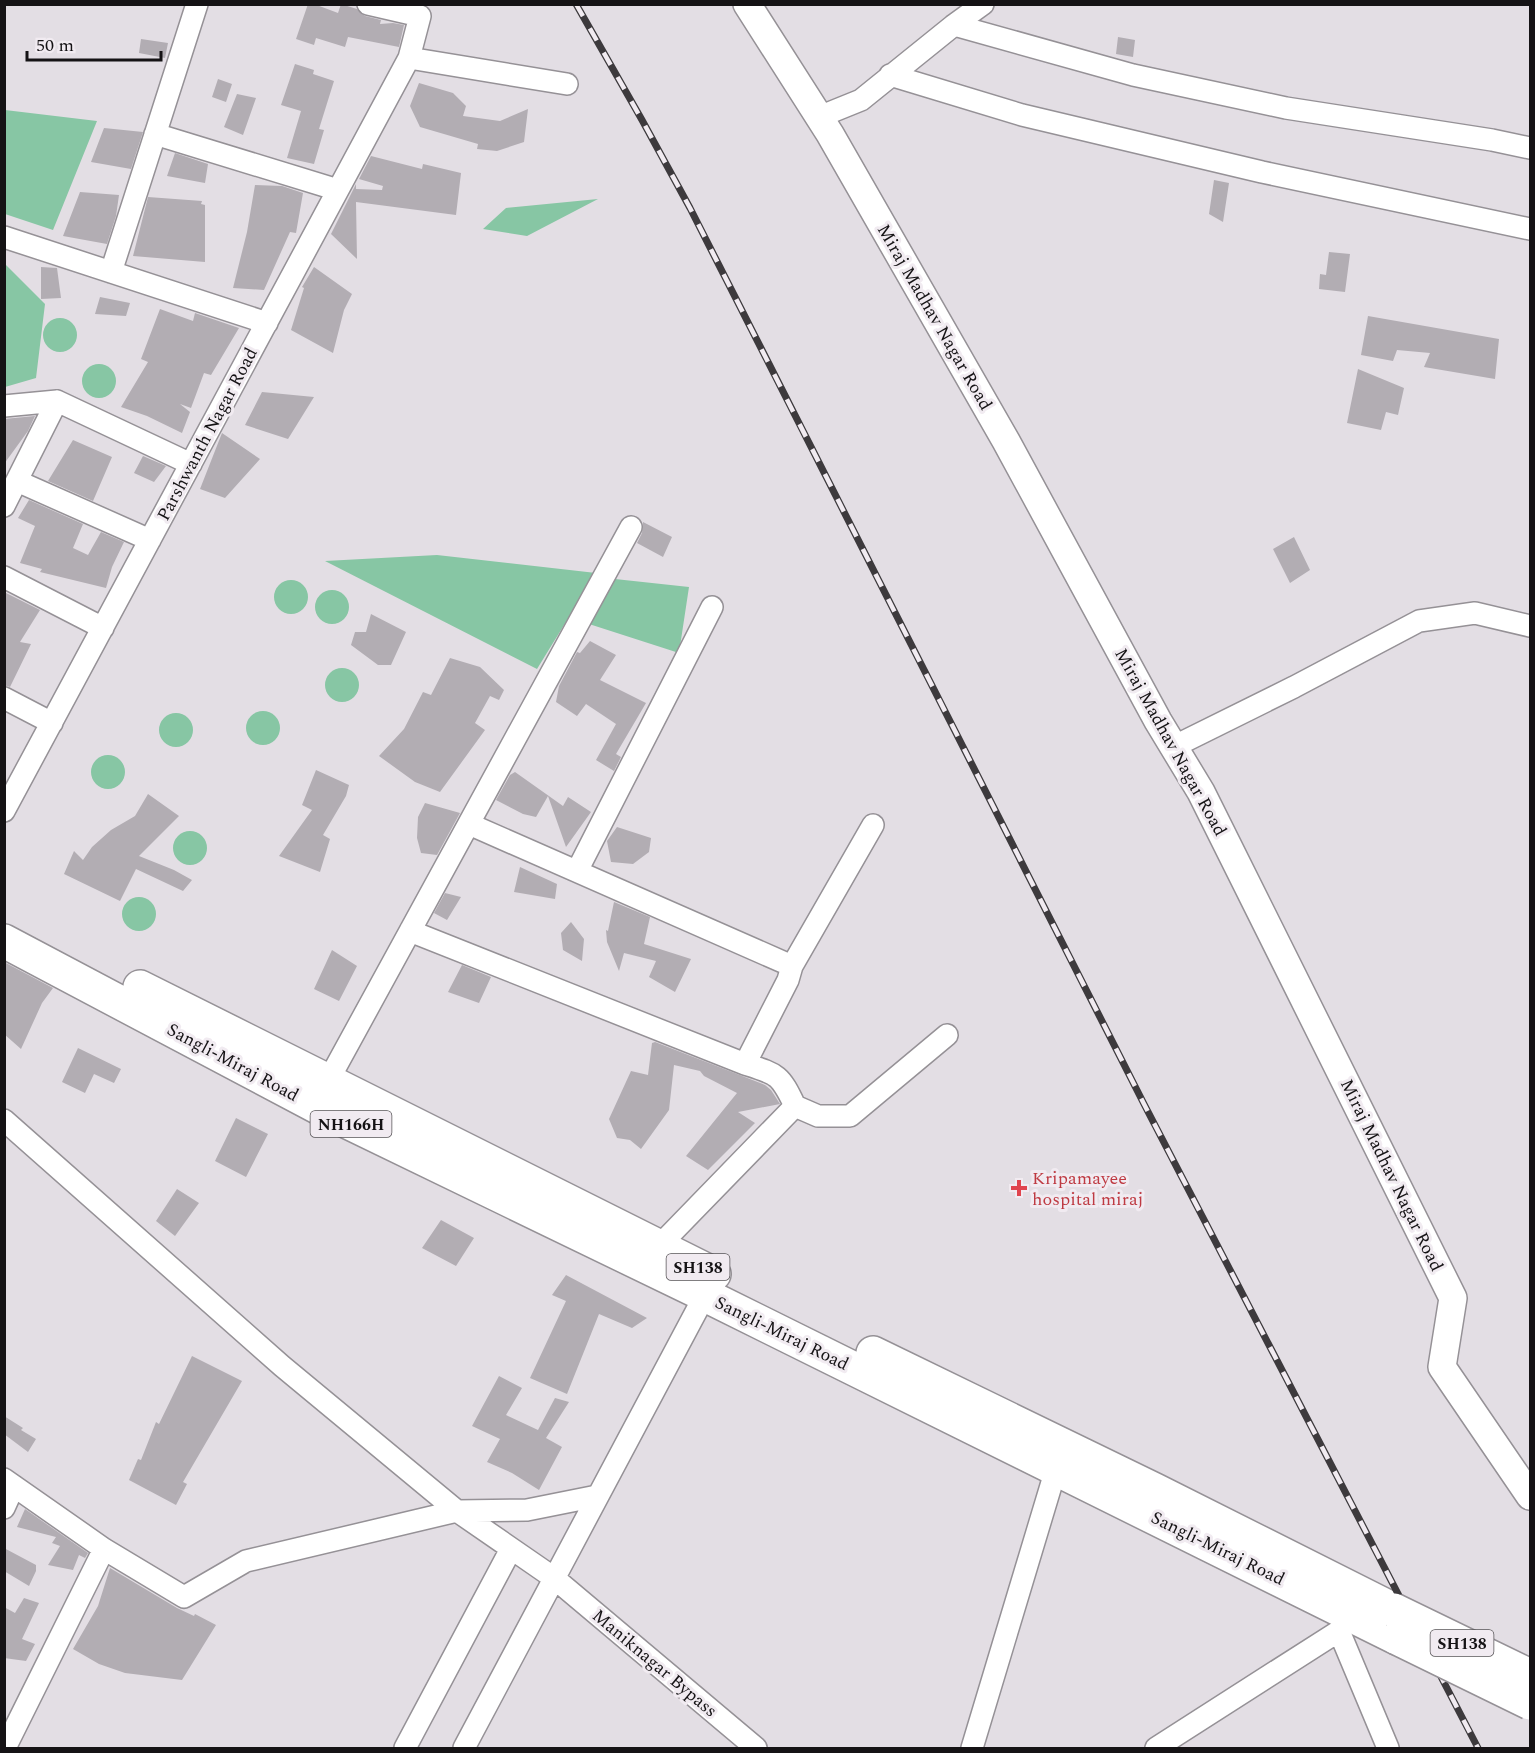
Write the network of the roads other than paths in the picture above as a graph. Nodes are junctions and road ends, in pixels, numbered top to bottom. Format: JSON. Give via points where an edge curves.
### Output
{"nodes":[{"id":1,"x":197,"y":4,"type":"edge"},
{"id":2,"x":368,"y":4,"type":"edge"},
{"id":3,"x":747,"y":4,"type":"edge"},
{"id":4,"x":983,"y":4,"type":"edge"},
{"id":5,"x":954,"y":25,"type":"junction"},
{"id":6,"x":409,"y":58,"type":"junction"},
{"id":7,"x":890,"y":75,"type":"junction"},
{"id":8,"x":567,"y":84,"type":"dead end"},
{"id":9,"x":819,"y":117,"type":"junction"},
{"id":10,"x":155,"y":134,"type":"junction"},
{"id":11,"x":1530,"y":148,"type":"edge"},
{"id":12,"x":338,"y":190,"type":"junction"},
{"id":13,"x":1530,"y":229,"type":"edge"},
{"id":14,"x":4,"y":237,"type":"edge"},
{"id":15,"x":111,"y":272,"type":"junction"},
{"id":16,"x":267,"y":322,"type":"junction"},
{"id":17,"x":57,"y":401,"type":"junction"},
{"id":18,"x":4,"y":406,"type":"edge"},
{"id":19,"x":191,"y":464,"type":"junction"},
{"id":20,"x":17,"y":481,"type":"junction"},
{"id":21,"x":4,"y":506,"type":"edge"},
{"id":22,"x":630,"y":526,"type":"dead end"},
{"id":23,"x":150,"y":540,"type":"junction"},
{"id":24,"x":4,"y":578,"type":"edge"},
{"id":25,"x":712,"y":607,"type":"dead end"},
{"id":26,"x":1530,"y":626,"type":"edge"},
{"id":27,"x":103,"y":628,"type":"junction"},
{"id":28,"x":4,"y":698,"type":"edge"},
{"id":29,"x":52,"y":723,"type":"junction"},
{"id":30,"x":1175,"y":746,"type":"junction"},
{"id":31,"x":4,"y":811,"type":"edge"},
{"id":32,"x":469,"y":824,"type":"junction"},
{"id":33,"x":873,"y":825,"type":"dead end"},
{"id":34,"x":577,"y":871,"type":"junction"},
{"id":35,"x":4,"y":919,"type":"edge"},
{"id":36,"x":410,"y":931,"type":"junction"},
{"id":37,"x":4,"y":941,"type":"edge"},
{"id":38,"x":792,"y":966,"type":"junction"},
{"id":39,"x":947,"y":1035,"type":"dead end"},
{"id":40,"x":744,"y":1064,"type":"junction"},
{"id":41,"x":328,"y":1081,"type":"junction"},
{"id":42,"x":795,"y":1106,"type":"junction"},
{"id":43,"x":4,"y":1120,"type":"edge"},
{"id":44,"x":658,"y":1246,"type":"junction"},
{"id":45,"x":705,"y":1295,"type":"junction"},
{"id":46,"x":1056,"y":1468,"type":"junction"},
{"id":47,"x":9,"y":1483,"type":"edge"},
{"id":48,"x":597,"y":1496,"type":"junction"},
{"id":49,"x":1530,"y":1496,"type":"edge"},
{"id":50,"x":4,"y":1508,"type":"edge"},
{"id":51,"x":457,"y":1511,"type":"junction"},
{"id":52,"x":104,"y":1549,"type":"junction"},
{"id":53,"x":511,"y":1549,"type":"junction"},
{"id":54,"x":554,"y":1578,"type":"junction"},
{"id":55,"x":1349,"y":1612,"type":"junction"},
{"id":56,"x":1396,"y":1624,"type":"junction"},
{"id":57,"x":1530,"y":1676,"type":"edge"},
{"id":58,"x":1530,"y":1703,"type":"edge"},
{"id":59,"x":5,"y":1749,"type":"edge"},
{"id":60,"x":405,"y":1749,"type":"edge"},
{"id":61,"x":464,"y":1749,"type":"edge"},
{"id":62,"x":756,"y":1749,"type":"edge"},
{"id":63,"x":972,"y":1749,"type":"edge"},
{"id":64,"x":1156,"y":1749,"type":"edge"},
{"id":65,"x":1389,"y":1749,"type":"edge"}],
"edges":[{"from":1,"to":10,"type":"street"},
{"from":2,"to":6,"type":"street","name":"Parshwanth Nagar Road","via":[[420,16]]},
{"from":3,"to":9,"type":"street","name":"Miraj Madhav Nagar Road"},
{"from":4,"to":5,"type":"street"},
{"from":5,"to":7,"type":"street"},
{"from":5,"to":11,"type":"street","via":[[1133,75],[1286,108]]},
{"from":6,"to":8,"type":"street"},
{"from":6,"to":12,"type":"street","name":"Parshwanth Nagar Road"},
{"from":7,"to":9,"type":"street","via":[[861,100]]},
{"from":7,"to":13,"type":"street","via":[[1033,117],[1262,172]]},
{"from":9,"to":30,"type":"street","name":"Miraj Madhav Nagar Road","via":[[1006,441]]},
{"from":10,"to":12,"type":"street"},
{"from":10,"to":15,"type":"street"},
{"from":12,"to":16,"type":"street","name":"Parshwanth Nagar Road"},
{"from":14,"to":15,"type":"street"},
{"from":15,"to":16,"type":"street"},
{"from":16,"to":19,"type":"street","name":"Parshwanth Nagar Road"},
{"from":17,"to":18,"type":"street"},
{"from":17,"to":19,"type":"street"},
{"from":17,"to":20,"type":"street"},
{"from":19,"to":23,"type":"street","name":"Parshwanth Nagar Road"},
{"from":20,"to":21,"type":"street"},
{"from":20,"to":23,"type":"street"},
{"from":22,"to":32,"type":"street"},
{"from":23,"to":27,"type":"street","name":"Parshwanth Nagar Road"},
{"from":24,"to":27,"type":"street"},
{"from":25,"to":34,"type":"street"},
{"from":26,"to":30,"type":"street","via":[[1475,613],[1419,621]]},
{"from":27,"to":29,"type":"street","name":"Parshwanth Nagar Road"},
{"from":28,"to":29,"type":"street"},
{"from":29,"to":31,"type":"street","name":"Parshwanth Nagar Road"},
{"from":30,"to":49,"type":"street","name":"Miraj Madhav Nagar Road","via":[[1202,792],[1453,1298],[1442,1367]]},
{"from":32,"to":34,"type":"street"},
{"from":32,"to":36,"type":"street"},
{"from":33,"to":38,"type":"street"},
{"from":34,"to":38,"type":"street"},
{"from":35,"to":41,"type":"highway","name":"Sangli-Miraj Road","number":"SH138"},
{"from":36,"to":40,"type":"street"},
{"from":36,"to":41,"type":"street"},
{"from":37,"to":45,"type":"highway","name":"Sangli-Miraj Road","number":"NH166H","via":[[327,1112]]},
{"from":38,"to":40,"type":"street"},
{"from":39,"to":42,"type":"street","via":[[850,1116],[818,1116]]},
{"from":40,"to":42,"type":"street","via":[[773,1073]]},
{"from":41,"to":44,"type":"highway","name":"Sangli-Miraj Road","number":"SH138"},
{"from":42,"to":44,"type":"street"},
{"from":43,"to":51,"type":"street","via":[[282,1366]]},
{"from":44,"to":55,"type":"highway","name":"Sangli-Miraj Road","number":"SH138"},
{"from":45,"to":46,"type":"highway","name":"Sangli-Miraj Road"},
{"from":45,"to":48,"type":"street"},
{"from":46,"to":55,"type":"highway","name":"Sangli-Miraj Road"},
{"from":46,"to":63,"type":"street"},
{"from":47,"to":50,"type":"street"},
{"from":47,"to":52,"type":"street"},
{"from":48,"to":51,"type":"street","via":[[527,1510]]},
{"from":48,"to":54,"type":"street"},
{"from":51,"to":52,"type":"street","via":[[246,1561],[184,1597]]},
{"from":51,"to":53,"type":"street"},
{"from":52,"to":59,"type":"street"},
{"from":53,"to":54,"type":"street","name":"Maniknagar Bypass"},
{"from":53,"to":60,"type":"street"},
{"from":54,"to":61,"type":"street"},
{"from":54,"to":62,"type":"street","name":"Maniknagar Bypass"},
{"from":55,"to":56,"type":"highway","name":"Sangli-Miraj Road","number":"SH138"},
{"from":55,"to":64,"type":"street"},
{"from":55,"to":65,"type":"street"},
{"from":56,"to":57,"type":"highway","name":"Sangli-Miraj Road","number":"SH138","bridge":true},
{"from":56,"to":58,"type":"highway","name":"Sangli-Miraj Road","bridge":true}]}
